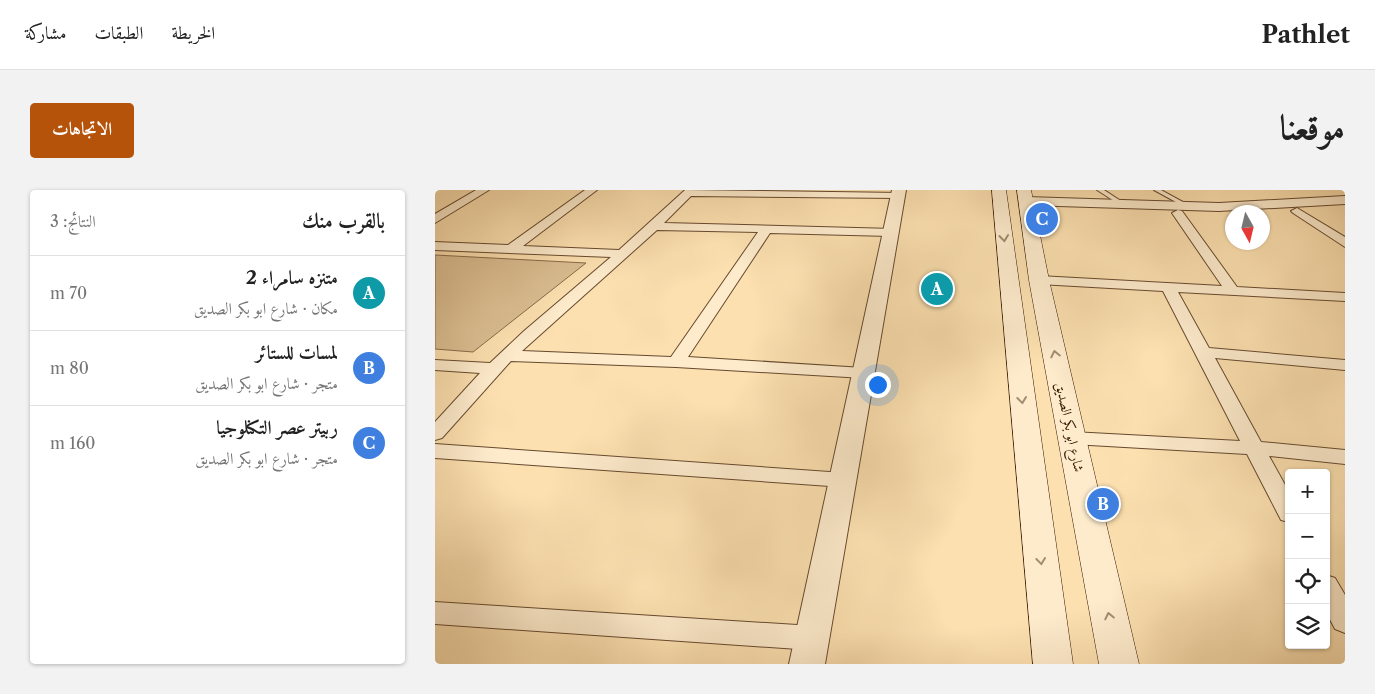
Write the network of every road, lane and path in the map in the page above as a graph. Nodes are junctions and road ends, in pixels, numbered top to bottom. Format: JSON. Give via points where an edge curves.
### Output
{"nodes":[{"id":1,"x":484,"y":190,"type":"edge"},
{"id":2,"x":592,"y":190,"type":"edge"},
{"id":3,"x":999,"y":190,"type":"edge"},
{"id":4,"x":1101,"y":190,"type":"edge"},
{"id":5,"x":1157,"y":190,"type":"edge"},
{"id":6,"x":690,"y":192,"type":"edge"},
{"id":7,"x":898,"y":192,"type":"edge"},
{"id":8,"x":1025,"y":199,"type":"edge"},
{"id":9,"x":1345,"y":200,"type":"edge"},
{"id":10,"x":1124,"y":205,"type":"junction"},
{"id":11,"x":1345,"y":207,"type":"edge"},
{"id":12,"x":1183,"y":210,"type":"junction"},
{"id":13,"x":1297,"y":211,"type":"junction"},
{"id":14,"x":1270,"y":212,"type":"edge"},
{"id":15,"x":1225,"y":213,"type":"edge"},
{"id":16,"x":435,"y":219,"type":"edge"},
{"id":17,"x":656,"y":226,"type":"junction"},
{"id":18,"x":766,"y":229,"type":"junction"},
{"id":19,"x":890,"y":232,"type":"junction"},
{"id":20,"x":1345,"y":243,"type":"edge"},
{"id":21,"x":435,"y":246,"type":"edge"},
{"id":22,"x":511,"y":249,"type":"junction"},
{"id":23,"x":621,"y":254,"type":"junction"},
{"id":24,"x":1039,"y":280,"type":"junction"},
{"id":25,"x":1167,"y":287,"type":"junction"},
{"id":26,"x":1233,"y":291,"type":"junction"},
{"id":27,"x":1345,"y":297,"type":"edge"},
{"id":28,"x":1201,"y":352,"type":"junction"},
{"id":29,"x":676,"y":362,"type":"junction"},
{"id":30,"x":501,"y":363,"type":"junction"},
{"id":31,"x":435,"y":365,"type":"edge"},
{"id":32,"x":1345,"y":365,"type":"edge"},
{"id":33,"x":864,"y":373,"type":"junction"},
{"id":34,"x":435,"y":434,"type":"edge"},
{"id":35,"x":1072,"y":438,"type":"junction"},
{"id":36,"x":1254,"y":448,"type":"junction"},
{"id":37,"x":435,"y":451,"type":"edge"},
{"id":38,"x":1345,"y":457,"type":"edge"},
{"id":39,"x":844,"y":480,"type":"junction"},
{"id":40,"x":1285,"y":506,"type":"edge"},
{"id":41,"x":435,"y":613,"type":"edge"},
{"id":42,"x":810,"y":651,"type":"edge"},
{"id":43,"x":1053,"y":664,"type":"edge"},
{"id":44,"x":1119,"y":664,"type":"edge"}],
"edges":[{"from":1,"to":16,"type":"street"},
{"from":2,"to":22,"type":"street"},
{"from":3,"to":43,"type":"main road","one_way":true},
{"from":4,"to":10,"type":"lane"},
{"from":5,"to":12,"type":"lane"},
{"from":6,"to":7,"type":"street"},
{"from":6,"to":17,"type":"street"},
{"from":7,"to":19,"type":"street"},
{"from":8,"to":10,"type":"street"},
{"from":8,"to":12,"type":"street"},
{"from":8,"to":24,"type":"main road","name":"شارع ابو بكر الصديق"},
{"from":9,"to":12,"type":"street"},
{"from":10,"to":12,"type":"street"},
{"from":11,"to":13,"type":"street"},
{"from":12,"to":15,"type":"street"},
{"from":12,"to":26,"type":"street"},
{"from":13,"to":14,"type":"street"},
{"from":13,"to":20,"type":"street"},
{"from":17,"to":18,"type":"street"},
{"from":17,"to":23,"type":"street"},
{"from":18,"to":19,"type":"street"},
{"from":18,"to":29,"type":"street"},
{"from":19,"to":33,"type":"street"},
{"from":21,"to":22,"type":"street"},
{"from":22,"to":23,"type":"street"},
{"from":23,"to":30,"type":"street"},
{"from":24,"to":25,"type":"street"},
{"from":35,"to":24,"type":"main road","name":"شارع ابو بكر الصديق","one_way":true},
{"from":25,"to":26,"type":"street"},
{"from":25,"to":28,"type":"street"},
{"from":26,"to":27,"type":"street"},
{"from":28,"to":32,"type":"street"},
{"from":28,"to":36,"type":"street"},
{"from":29,"to":30,"type":"street"},
{"from":29,"to":33,"type":"street"},
{"from":30,"to":31,"type":"street"},
{"from":30,"to":34,"type":"street"},
{"from":33,"to":39,"type":"street"},
{"from":35,"to":36,"type":"street"},
{"from":44,"to":35,"type":"main road","name":"شارع ابو بكر الصديق","one_way":true},
{"from":36,"to":38,"type":"street"},
{"from":36,"to":40,"type":"street"},
{"from":37,"to":39,"type":"street"},
{"from":39,"to":42,"type":"street"},
{"from":41,"to":42,"type":"street"}]}
